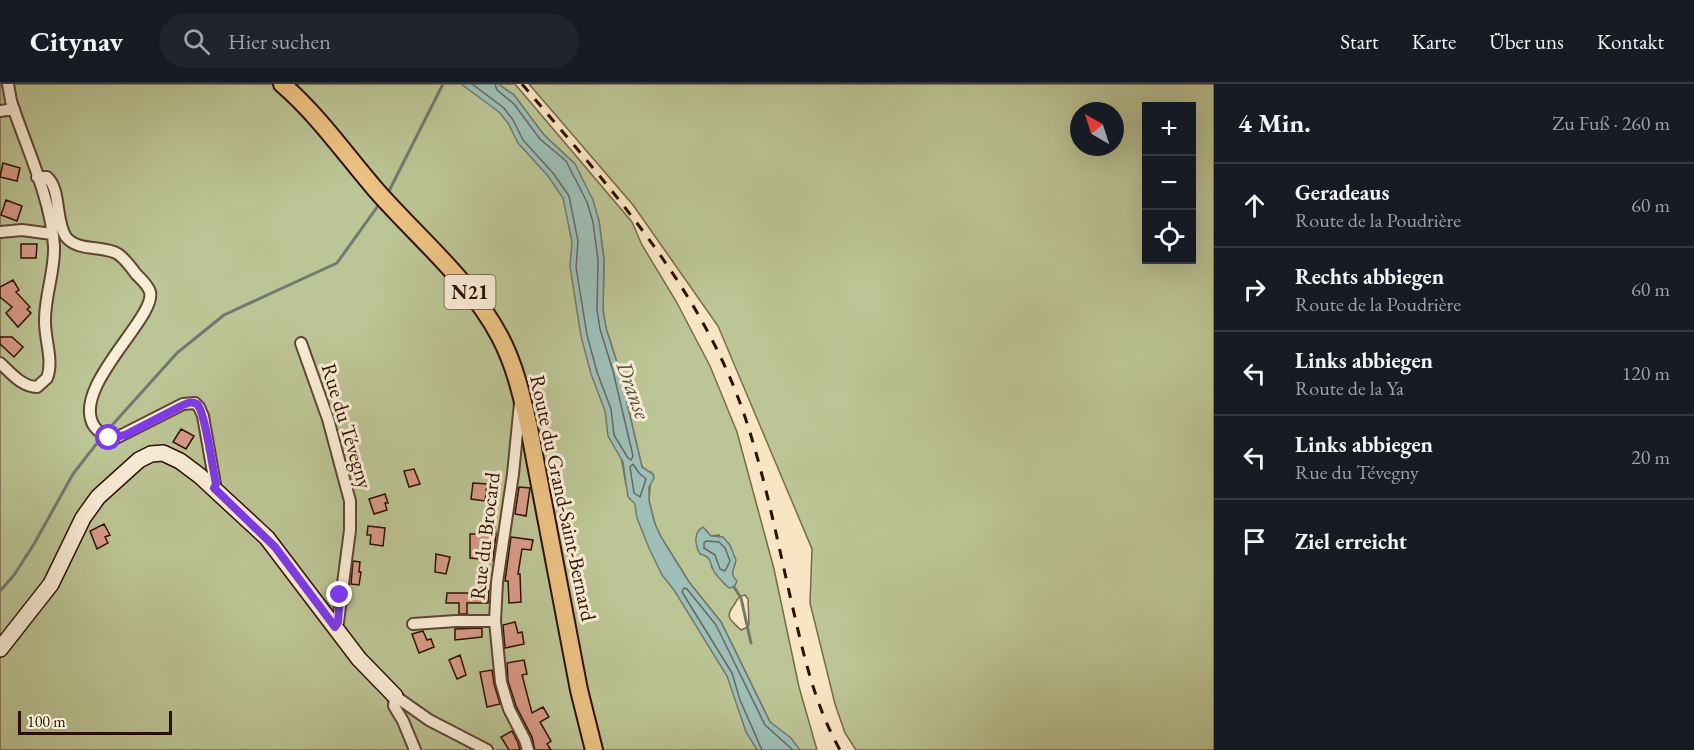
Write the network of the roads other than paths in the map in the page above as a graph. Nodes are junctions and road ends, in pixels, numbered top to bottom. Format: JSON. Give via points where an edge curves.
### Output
{"nodes":[{"id":1,"x":8,"y":84,"type":"edge"},
{"id":2,"x":282,"y":84,"type":"edge"},
{"id":3,"x":14,"y":110,"type":"junction"},
{"id":4,"x":0,"y":111,"type":"edge"},
{"id":5,"x":37,"y":177,"type":"junction"},
{"id":6,"x":0,"y":232,"type":"edge"},
{"id":7,"x":52,"y":234,"type":"junction"},
{"id":8,"x":301,"y":343,"type":"dead end"},
{"id":9,"x":0,"y":363,"type":"edge"},
{"id":10,"x":521,"y":393,"type":"junction"},
{"id":11,"x":214,"y":488,"type":"junction"},
{"id":12,"x":495,"y":621,"type":"junction"},
{"id":13,"x":413,"y":624,"type":"dead end"},
{"id":14,"x":335,"y":627,"type":"junction"},
{"id":15,"x":0,"y":649,"type":"edge"},
{"id":16,"x":394,"y":696,"type":"junction"},
{"id":17,"x":415,"y":750,"type":"edge"},
{"id":18,"x":487,"y":750,"type":"edge"},
{"id":19,"x":528,"y":750,"type":"edge"},
{"id":20,"x":594,"y":750,"type":"edge"}],
"edges":[{"from":1,"to":3,"type":"street"},
{"from":2,"to":10,"type":"main road","name":"Route du Grand-Saint-Bernard","number":"N21","via":[[311,111],[485,312],[506,350]]},
{"from":3,"to":4,"type":"street"},
{"from":3,"to":5,"type":"street"},
{"from":5,"to":7,"type":"street"},
{"from":5,"to":11,"type":"street","via":[[47,177],[52,183],[69,240],[117,254],[150,294],[146,311],[117,349],[94,394],[90,415],[94,425],[104,435],[120,437],[183,405],[195,403],[203,416]]},
{"from":6,"to":7,"type":"street"},
{"from":7,"to":9,"type":"street","via":[[53,270],[45,316],[47,378],[37,387],[29,386]]},
{"from":8,"to":14,"type":"street","name":"Rue du Tévegny","via":[[350,501],[350,530]]},
{"from":10,"to":12,"type":"street","name":"Rue du Brocard","via":[[496,582]]},
{"from":10,"to":20,"type":"main road","name":"Route du Grand-Saint-Bernard","number":"N21"},
{"from":11,"to":14,"type":"street","via":[[275,547]]},
{"from":11,"to":15,"type":"street","via":[[166,453],[139,460],[99,497],[83,518],[51,584]]},
{"from":12,"to":13,"type":"street"},
{"from":12,"to":19,"type":"street","name":"Rue du Brocard","via":[[501,682],[508,709]]},
{"from":14,"to":16,"type":"street"},
{"from":16,"to":17,"type":"street","via":[[394,706]]},
{"from":16,"to":18,"type":"street","via":[[429,720]]}]}
